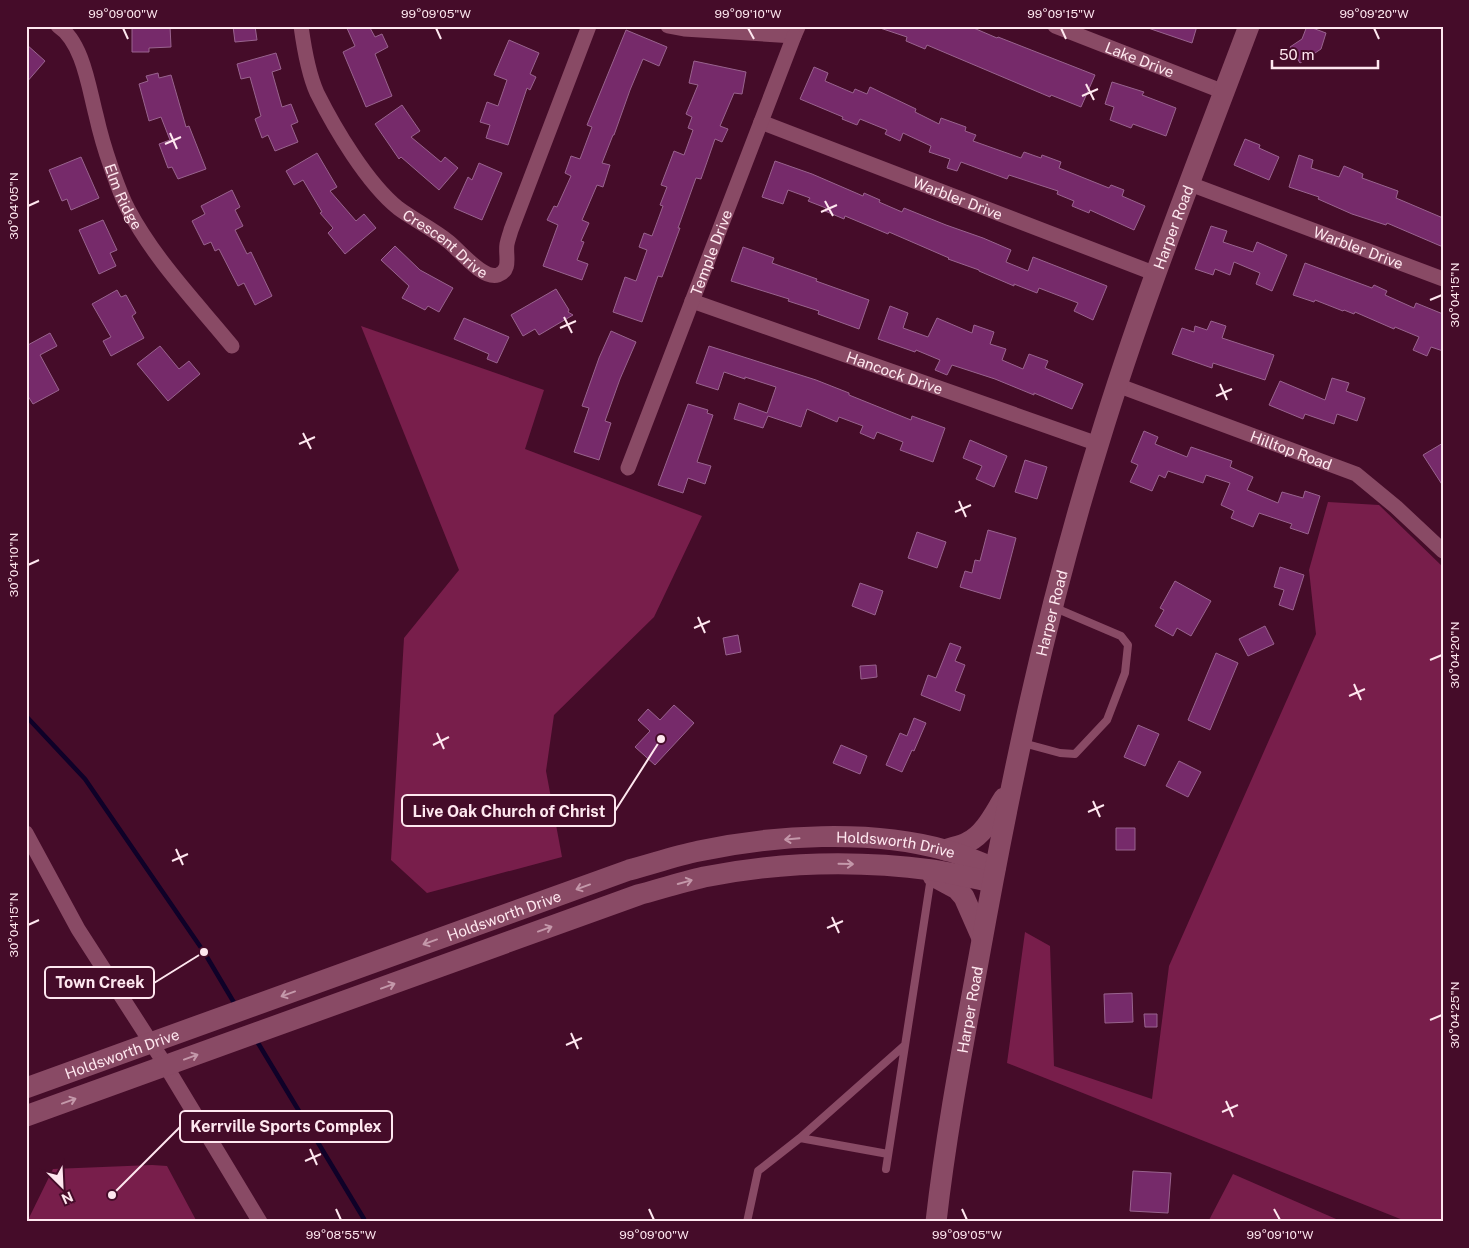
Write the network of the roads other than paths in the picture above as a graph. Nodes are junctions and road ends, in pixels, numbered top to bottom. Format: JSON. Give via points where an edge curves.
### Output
{"nodes":[{"id":1,"x":58,"y":26,"type":"edge"},
{"id":2,"x":301,"y":26,"type":"edge"},
{"id":3,"x":589,"y":26,"type":"edge"},
{"id":4,"x":668,"y":26,"type":"edge"},
{"id":5,"x":1055,"y":26,"type":"edge"},
{"id":6,"x":1249,"y":26,"type":"edge"},
{"id":7,"x":796,"y":31,"type":"edge"},
{"id":8,"x":1224,"y":92,"type":"junction"},
{"id":9,"x":761,"y":122,"type":"junction"},
{"id":10,"x":1190,"y":184,"type":"junction"},
{"id":11,"x":1156,"y":274,"type":"junction"},
{"id":12,"x":1443,"y":279,"type":"edge"},
{"id":13,"x":692,"y":301,"type":"junction"},
{"id":14,"x":232,"y":346,"type":"dead end"},
{"id":15,"x":1117,"y":385,"type":"junction"},
{"id":16,"x":1098,"y":444,"type":"junction"},
{"id":17,"x":628,"y":468,"type":"dead end"},
{"id":18,"x":1443,"y":551,"type":"edge"},
{"id":19,"x":1052,"y":606,"type":"junction"},
{"id":20,"x":1020,"y":742,"type":"junction"},
{"id":21,"x":1010,"y":789,"type":"junction"},
{"id":22,"x":26,"y":833,"type":"edge"},
{"id":23,"x":945,"y":850,"type":"junction"},
{"id":24,"x":628,"y":870,"type":"junction"},
{"id":25,"x":928,"y":872,"type":"junction"},
{"id":26,"x":994,"y":875,"type":"junction"},
{"id":27,"x":638,"y":895,"type":"junction"},
{"id":28,"x":982,"y":938,"type":"junction"},
{"id":29,"x":905,"y":1045,"type":"junction"},
{"id":30,"x":26,"y":1088,"type":"edge"},
{"id":31,"x":26,"y":1116,"type":"edge"},
{"id":32,"x":800,"y":1138,"type":"junction"},
{"id":33,"x":888,"y":1154,"type":"junction"},
{"id":34,"x":886,"y":1169,"type":"dead end"},
{"id":35,"x":260,"y":1222,"type":"edge"},
{"id":36,"x":747,"y":1222,"type":"edge"},
{"id":37,"x":936,"y":1222,"type":"edge"}],
"edges":[{"from":1,"to":14,"type":"street","name":"Elm Ridge","via":[[79,53],[111,166],[128,208],[156,254]]},
{"from":2,"to":3,"type":"street","name":"Crescent Drive","via":[[317,92],[377,188],[477,268],[493,275],[508,263],[506,245],[511,230]]},
{"from":4,"to":7,"type":"street"},
{"from":5,"to":8,"type":"street","name":"Lake Drive"},
{"from":6,"to":8,"type":"main road","name":"Harper Road"},
{"from":7,"to":9,"type":"street","name":"Temple Drive"},
{"from":8,"to":10,"type":"main road","name":"Harper Road"},
{"from":9,"to":11,"type":"street","name":"Warbler Drive"},
{"from":9,"to":13,"type":"street","name":"Temple Drive"},
{"from":10,"to":11,"type":"main road","name":"Harper Road"},
{"from":10,"to":12,"type":"street","name":"Warbler Drive"},
{"from":11,"to":15,"type":"main road","name":"Harper Road"},
{"from":13,"to":16,"type":"street","name":"Hancock Drive"},
{"from":13,"to":17,"type":"street","name":"Temple Drive"},
{"from":15,"to":16,"type":"main road","name":"Harper Road"},
{"from":15,"to":18,"type":"street","name":"Hilltop Road","via":[[1356,474]]},
{"from":16,"to":19,"type":"main road","name":"Harper Road"},
{"from":19,"to":20,"type":"main road","name":"Harper Road"},
{"from":19,"to":20,"type":"lane","via":[[1121,636],[1128,645],[1125,673],[1107,720],[1075,754],[1060,754]]},
{"from":20,"to":21,"type":"main road","name":"Harper Road"},
{"from":21,"to":23,"type":"main road","via":[[975,838]]},
{"from":21,"to":26,"type":"main road","name":"Harper Road"},
{"from":22,"to":35,"type":"street","via":[[78,929]]},
{"from":23,"to":24,"type":"main road","name":"Holdsworth Drive","one_way":true,"via":[[899,841],[805,838],[698,851]]},
{"from":23,"to":26,"type":"main road","name":"Holdsworth Drive"},
{"from":24,"to":27,"type":"street"},
{"from":24,"to":30,"type":"main road","name":"Holdsworth Drive","one_way":true},
{"from":25,"to":26,"type":"main road","name":"Holdsworth Drive"},
{"from":27,"to":25,"type":"main road","name":"Holdsworth Drive","one_way":true,"via":[[703,877],[806,864]]},
{"from":25,"to":28,"type":"main road","via":[[963,895]]},
{"from":25,"to":29,"type":"lane"},
{"from":26,"to":28,"type":"main road","name":"Harper Road"},
{"from":31,"to":27,"type":"main road","name":"Holdsworth Drive","one_way":true},
{"from":28,"to":37,"type":"main road","name":"Harper Road"},
{"from":29,"to":32,"type":"lane"},
{"from":29,"to":33,"type":"lane"},
{"from":32,"to":33,"type":"lane"},
{"from":32,"to":36,"type":"lane","via":[[758,1171]]},
{"from":33,"to":34,"type":"lane"}]}
